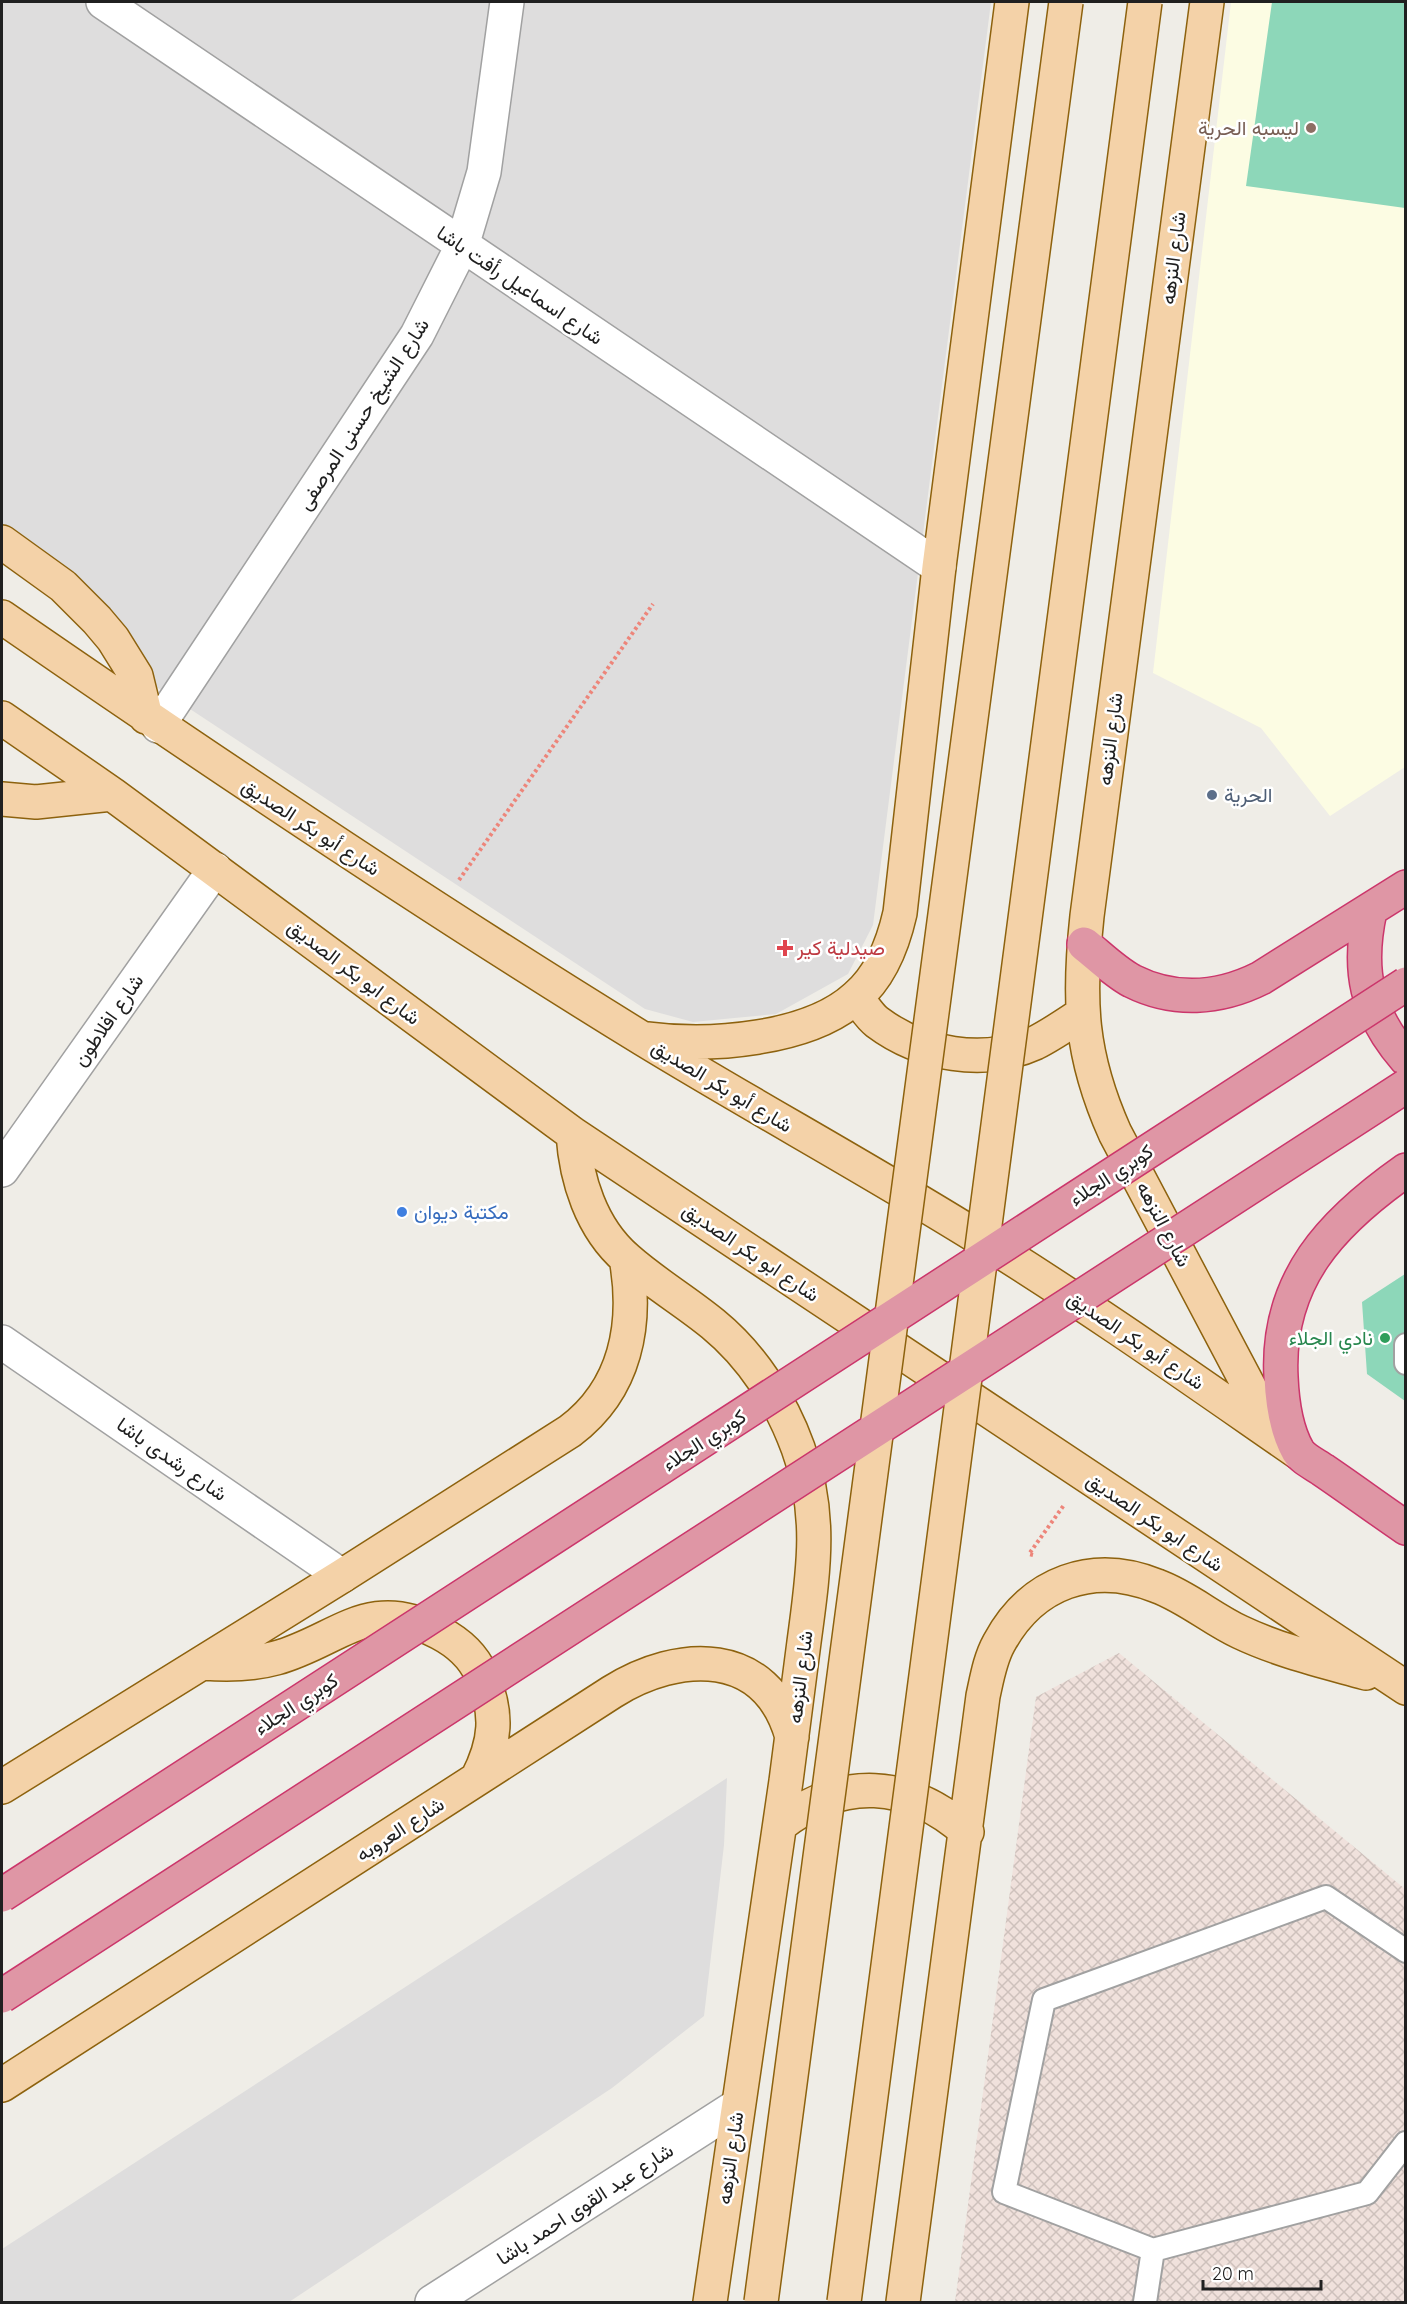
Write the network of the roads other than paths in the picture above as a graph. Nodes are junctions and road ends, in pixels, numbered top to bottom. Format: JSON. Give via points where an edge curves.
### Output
{"nodes":[{"id":1,"x":103,"y":2,"type":"edge"},
{"id":2,"x":507,"y":2,"type":"edge"},
{"id":3,"x":1012,"y":2,"type":"edge"},
{"id":4,"x":1066,"y":2,"type":"edge"},
{"id":5,"x":1145,"y":2,"type":"edge"},
{"id":6,"x":1207,"y":2,"type":"edge"},
{"id":7,"x":462,"y":246,"type":"junction"},
{"id":8,"x":2,"y":542,"type":"edge"},
{"id":9,"x":939,"y":567,"type":"junction"},
{"id":10,"x":2,"y":617,"type":"edge"},
{"id":11,"x":2,"y":718,"type":"edge"},
{"id":12,"x":152,"y":721,"type":"junction"},
{"id":13,"x":112,"y":794,"type":"junction"},
{"id":14,"x":2,"y":799,"type":"edge"},
{"id":15,"x":215,"y":869,"type":"junction"},
{"id":16,"x":1406,"y":887,"type":"edge"},
{"id":17,"x":1370,"y":911,"type":"junction"},
{"id":18,"x":1084,"y":944,"type":"junction"},
{"id":19,"x":1406,"y":984,"type":"edge"},
{"id":20,"x":856,"y":997,"type":"junction"},
{"id":21,"x":1082,"y":1014,"type":"junction"},
{"id":22,"x":643,"y":1039,"type":"junction"},
{"id":23,"x":1406,"y":1059,"type":"edge"},
{"id":24,"x":1406,"y":1086,"type":"edge"},
{"id":25,"x":573,"y":1134,"type":"junction"},
{"id":26,"x":2,"y":1170,"type":"edge"},
{"id":27,"x":1406,"y":1170,"type":"edge"},
{"id":28,"x":626,"y":1258,"type":"junction"},
{"id":29,"x":2,"y":1342,"type":"edge"},
{"id":30,"x":1406,"y":1345,"type":"edge"},
{"id":31,"x":1406,"y":1362,"type":"edge"},
{"id":32,"x":1287,"y":1445,"type":"junction"},
{"id":33,"x":1406,"y":1528,"type":"edge"},
{"id":34,"x":342,"y":1576,"type":"junction"},
{"id":35,"x":203,"y":1664,"type":"junction"},
{"id":36,"x":1400,"y":1684,"type":"edge"},
{"id":37,"x":792,"y":1737,"type":"junction"},
{"id":38,"x":477,"y":1779,"type":"junction"},
{"id":39,"x":2,"y":1787,"type":"edge"},
{"id":40,"x":780,"y":1825,"type":"junction"},
{"id":41,"x":967,"y":1832,"type":"junction"},
{"id":42,"x":2,"y":1895,"type":"edge"},
{"id":43,"x":1406,"y":1951,"type":"edge"},
{"id":44,"x":2,"y":1996,"type":"edge"},
{"id":45,"x":2,"y":2085,"type":"edge"},
{"id":46,"x":737,"y":2106,"type":"junction"},
{"id":47,"x":1406,"y":2143,"type":"edge"},
{"id":48,"x":1154,"y":2250,"type":"junction"},
{"id":49,"x":432,"y":2302,"type":"edge"},
{"id":50,"x":711,"y":2302,"type":"edge"},
{"id":51,"x":761,"y":2302,"type":"edge"},
{"id":52,"x":844,"y":2302,"type":"edge"},
{"id":53,"x":903,"y":2302,"type":"edge"},
{"id":54,"x":1145,"y":2302,"type":"edge"}],
"edges":[{"from":1,"to":7,"type":"street","name":"شارع اسماعيل رأفت باشا"},
{"from":2,"to":7,"type":"street","name":"شارع الشيخ حسنى المرصفى","via":[[484,172]]},
{"from":3,"to":9,"type":"main road"},
{"from":4,"to":51,"type":"main road","bridge":true},
{"from":5,"to":52,"type":"main road","bridge":true},
{"from":6,"to":18,"type":"main road","name":"شارع النزهه"},
{"from":7,"to":9,"type":"street","name":"شارع اسماعيل رأفت باشا"},
{"from":7,"to":12,"type":"street","name":"شارع الشيخ حسنى المرصفى","via":[[417,335]]},
{"from":8,"to":12,"type":"main road","via":[[63,586],[113,639],[136,676]]},
{"from":9,"to":20,"type":"main road","via":[[900,913],[886,957]]},
{"from":10,"to":12,"type":"main road"},
{"from":11,"to":13,"type":"main road","name":"شارع ابو بكر الصديق"},
{"from":12,"to":22,"type":"main road","name":"شارع أبو بكر الصديق","via":[[438,910]]},
{"from":13,"to":14,"type":"main road","via":[[36,802]]},
{"from":13,"to":15,"type":"main road","name":"شارع ابو بكر الصديق"},
{"from":15,"to":25,"type":"main road","name":"شارع ابو بكر الصديق"},
{"from":15,"to":26,"type":"street","name":"شارع افلاطون"},
{"from":16,"to":17,"type":"highway"},
{"from":17,"to":18,"type":"highway","via":[[1261,978],[1219,994],[1174,995],[1151,989],[1130,980]]},
{"from":17,"to":23,"type":"highway","via":[[1364,937],[1367,991],[1389,1040]]},
{"from":18,"to":21,"type":"main road","name":"شارع النزهه"},
{"from":19,"to":42,"type":"highway","name":"كوبري الجلاء","bridge":true},
{"from":20,"to":21,"type":"main road","via":[[875,1020],[898,1036],[952,1054],[1008,1052],[1035,1043]]},
{"from":20,"to":22,"type":"main road","via":[[821,1019],[748,1039]]},
{"from":21,"to":32,"type":"main road","name":"شارع النزهه","via":[[1090,1066],[1103,1105]]},
{"from":22,"to":32,"type":"main road","name":"شارع أبو بكر الصديق","via":[[990,1245]]},
{"from":24,"to":44,"type":"highway","bridge":true},
{"from":25,"to":28,"type":"main road","name":"شارع النزهه","via":[[584,1192],[601,1228]]},
{"from":25,"to":36,"type":"main road","name":"شارع ابو بكر الصديق"},
{"from":27,"to":32,"type":"highway","via":[[1342,1220],[1313,1256],[1292,1297],[1281,1341]]},
{"from":28,"to":34,"type":"main road","via":[[631,1283],[629,1330],[615,1377],[588,1417]]},
{"from":28,"to":37,"type":"main road","name":"شارع النزهه","via":[[738,1348],[771,1392],[800,1451],[814,1516],[815,1560]]},
{"from":29,"to":34,"type":"street","name":"شارع رشدى باشا"},
{"from":30,"to":31,"type":"lane"},
{"from":32,"to":33,"type":"highway"},
{"from":34,"to":35,"type":"main road"},
{"from":35,"to":38,"type":"main road","via":[[252,1664],[276,1658],[359,1622],[382,1618],[427,1626],[466,1652],[489,1691],[493,1737]]},
{"from":35,"to":39,"type":"main road"},
{"from":36,"to":41,"type":"main road","via":[[1263,1642],[1137,1578],[1088,1574],[1045,1593],[1011,1624],[998,1644],[983,1695]]},
{"from":37,"to":38,"type":"main road","name":"شارع العروبه","via":[[778,1705],[755,1680],[723,1666],[688,1664],[630,1681]]},
{"from":37,"to":40,"type":"main road","name":"شارع النزهه"},
{"from":38,"to":45,"type":"main road","name":"شارع العروبه"},
{"from":40,"to":41,"type":"main road","via":[[818,1800],[863,1790],[886,1791],[930,1804]]},
{"from":40,"to":46,"type":"main road","name":"شارع النزهه"},
{"from":41,"to":53,"type":"main road"},
{"from":43,"to":48,"type":"lane","via":[[1326,1897],[1044,2000],[1004,2192]]},
{"from":46,"to":49,"type":"street","name":"شارع عبد القوى احمد باشا"},
{"from":46,"to":50,"type":"main road","name":"شارع النزهه"},
{"from":47,"to":48,"type":"lane","via":[[1367,2193]]},
{"from":48,"to":54,"type":"lane"}]}
